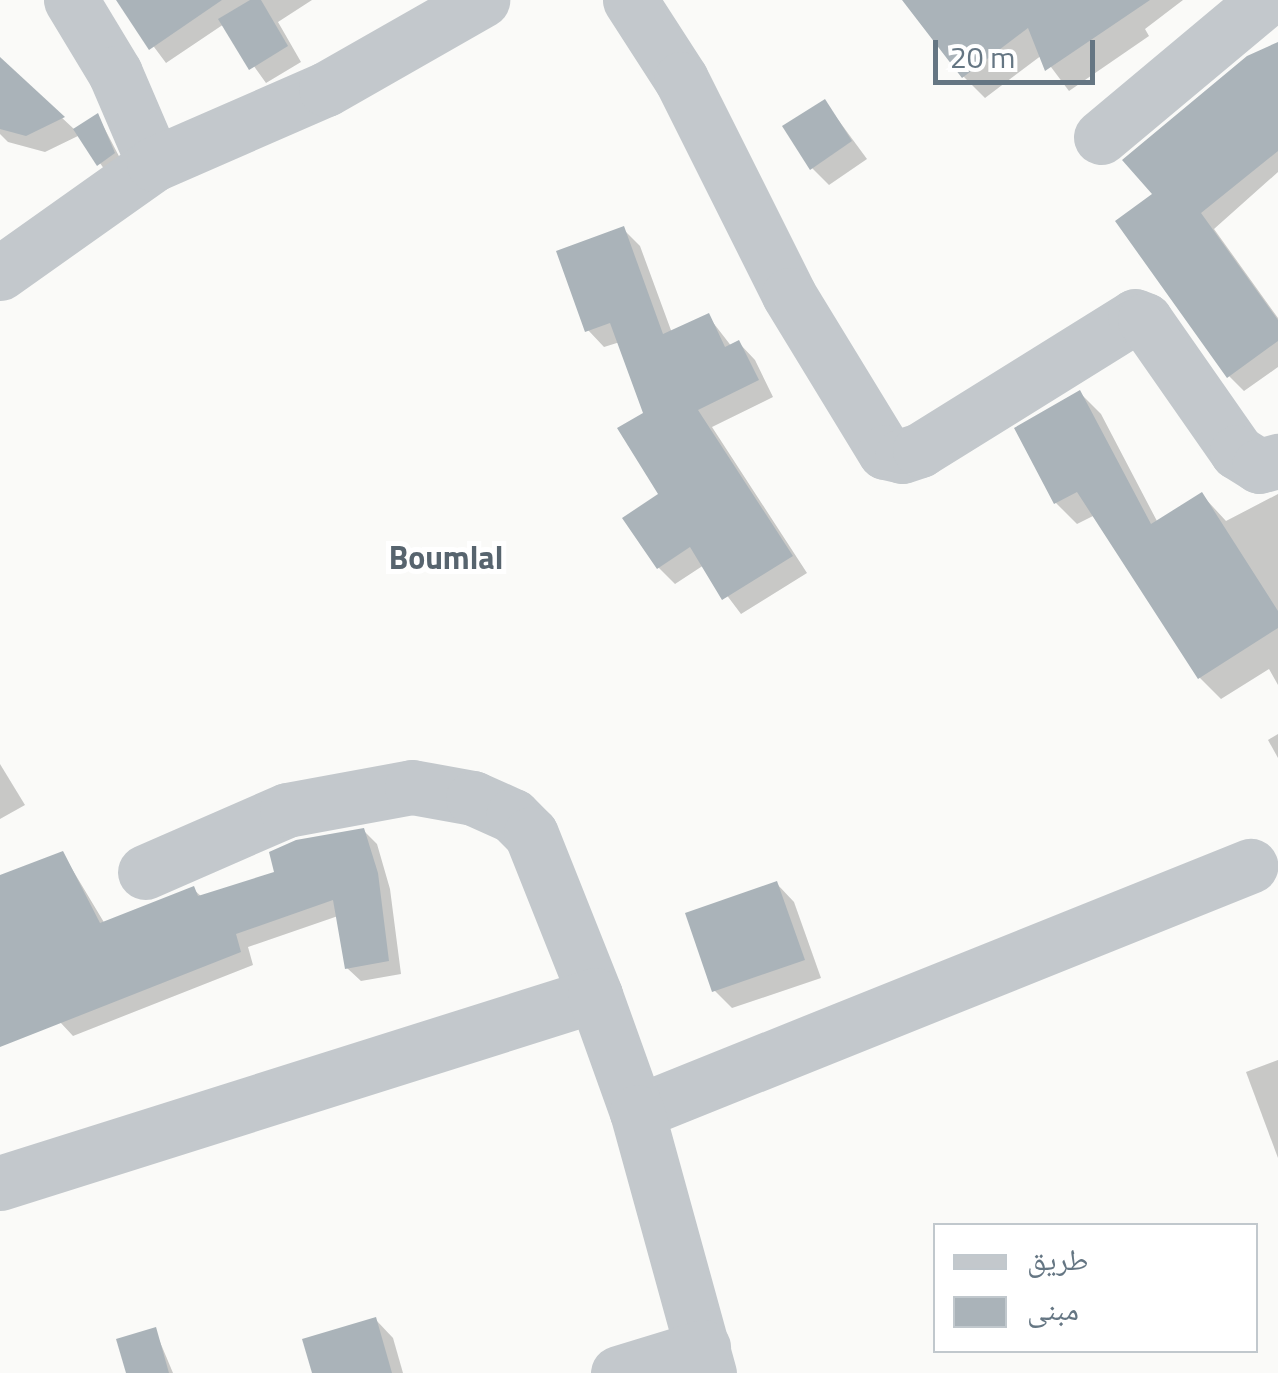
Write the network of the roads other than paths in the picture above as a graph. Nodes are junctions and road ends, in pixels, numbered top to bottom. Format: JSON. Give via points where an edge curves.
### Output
{"nodes":[{"id":1,"x":71,"y":0,"type":"edge"},
{"id":2,"x":482,"y":0,"type":"edge"},
{"id":3,"x":630,"y":0,"type":"edge"},
{"id":4,"x":1265,"y":0,"type":"edge"},
{"id":5,"x":1101,"y":137,"type":"dead end"},
{"id":6,"x":154,"y":164,"type":"junction"},
{"id":7,"x":0,"y":273,"type":"edge"},
{"id":8,"x":1278,"y":461,"type":"edge"},
{"id":9,"x":1250,"y":866,"type":"dead end"},
{"id":10,"x":146,"y":872,"type":"dead end"},
{"id":11,"x":595,"y":996,"type":"junction"},
{"id":12,"x":636,"y":1112,"type":"junction"},
{"id":13,"x":0,"y":1184,"type":"edge"},
{"id":14,"x":706,"y":1360,"type":"edge"},
{"id":15,"x":618,"y":1373,"type":"edge"}],
"edges":[{"from":1,"to":6,"type":"street","via":[[116,72]]},
{"from":2,"to":6,"type":"street","via":[[326,89]]},
{"from":3,"to":8,"type":"street","via":[[681,79],[789,295],[884,452],[920,450],[1135,316],[1145,320],[1236,452],[1259,466]]},
{"from":4,"to":5,"type":"street"},
{"from":6,"to":7,"type":"street"},
{"from":9,"to":12,"type":"street"},
{"from":10,"to":11,"type":"street","via":[[287,810],[412,787],[473,798],[513,816],[531,834]]},
{"from":11,"to":12,"type":"street"},
{"from":11,"to":13,"type":"street"},
{"from":12,"to":14,"type":"street"},
{"from":14,"to":15,"type":"street"}]}
